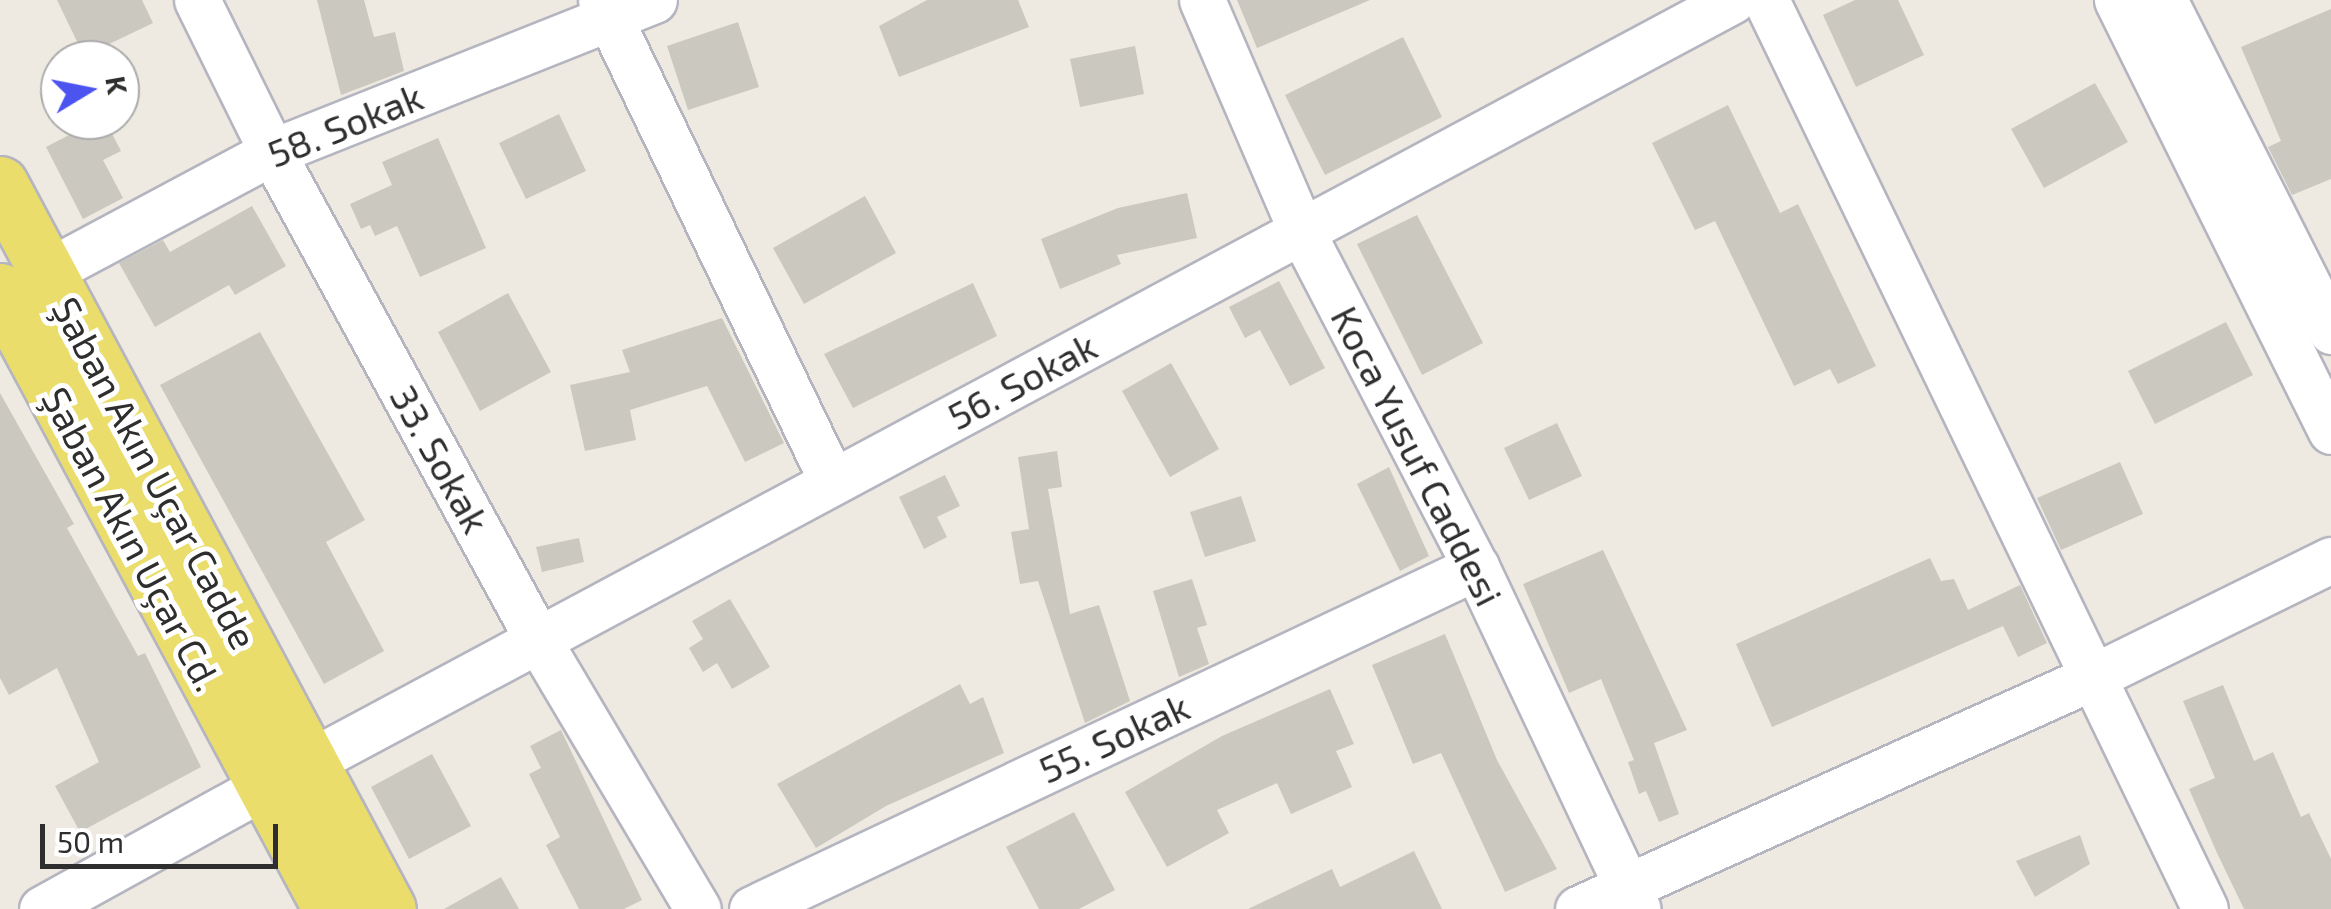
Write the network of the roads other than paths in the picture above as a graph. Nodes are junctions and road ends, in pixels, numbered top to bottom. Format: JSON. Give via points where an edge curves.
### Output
{"nodes":[{"id":1,"x":197,"y":0,"type":"edge"},
{"id":2,"x":654,"y":0,"type":"edge"},
{"id":3,"x":1202,"y":0,"type":"edge"},
{"id":4,"x":1734,"y":0,"type":"edge"},
{"id":5,"x":1766,"y":0,"type":"edge"},
{"id":6,"x":2117,"y":0,"type":"edge"},
{"id":7,"x":2164,"y":0,"type":"edge"},
{"id":8,"x":606,"y":9,"type":"edge"},
{"id":9,"x":272,"y":152,"type":"junction"},
{"id":10,"x":0,"y":184,"type":"edge"},
{"id":11,"x":1302,"y":232,"type":"junction"},
{"id":12,"x":23,"y":282,"type":"edge"},
{"id":13,"x":2331,"y":331,"type":"edge"},
{"id":14,"x":2331,"y":432,"type":"edge"},
{"id":15,"x":832,"y":481,"type":"junction"},
{"id":16,"x":2331,"y":560,"type":"edge"},
{"id":17,"x":1476,"y":567,"type":"junction"},
{"id":18,"x":537,"y":638,"type":"junction"},
{"id":19,"x":2095,"y":676,"type":"junction"},
{"id":20,"x":287,"y":774,"type":"junction"},
{"id":21,"x":1632,"y":897,"type":"edge"},
{"id":22,"x":42,"y":909,"type":"edge"},
{"id":23,"x":330,"y":909,"type":"edge"},
{"id":24,"x":388,"y":909,"type":"edge"},
{"id":25,"x":698,"y":909,"type":"edge"},
{"id":26,"x":752,"y":909,"type":"edge"},
{"id":27,"x":1578,"y":909,"type":"edge"},
{"id":28,"x":2205,"y":909,"type":"edge"}],
"edges":[{"from":1,"to":9,"type":"street","name":"33. Sokak"},
{"from":2,"to":8,"type":"street","name":"58. Sokak"},
{"from":3,"to":11,"type":"street","name":"Koca Yusuf Caddesi"},
{"from":4,"to":11,"type":"street","name":"56. Sokak"},
{"from":5,"to":19,"type":"street"},
{"from":6,"to":14,"type":"street"},
{"from":7,"to":13,"type":"street"},
{"from":8,"to":9,"type":"street","name":"58. Sokak"},
{"from":8,"to":15,"type":"street"},
{"from":9,"to":12,"type":"street","name":"58. Sokak"},
{"from":9,"to":18,"type":"street","name":"33. Sokak"},
{"from":10,"to":12,"type":"main road","name":"Şaban Akın Uçar Cadde"},
{"from":11,"to":15,"type":"street","name":"56. Sokak"},
{"from":11,"to":17,"type":"street","name":"Koca Yusuf Caddesi"},
{"from":12,"to":20,"type":"main road","name":"Şaban Akın Uçar Cd."},
{"from":15,"to":18,"type":"street","name":"56. Sokak"},
{"from":16,"to":19,"type":"street"},
{"from":17,"to":21,"type":"street","name":"Koca Yusuf Caddesi"},
{"from":17,"to":26,"type":"street","name":"55. Sokak"},
{"from":18,"to":20,"type":"street","name":"56. Sokak"},
{"from":18,"to":25,"type":"street","name":"33. Sokak"},
{"from":19,"to":21,"type":"street"},
{"from":19,"to":28,"type":"street"},
{"from":20,"to":22,"type":"street","name":"56. Sokak"},
{"from":20,"to":23,"type":"main road"},
{"from":20,"to":24,"type":"main road"},
{"from":21,"to":27,"type":"street"}]}
